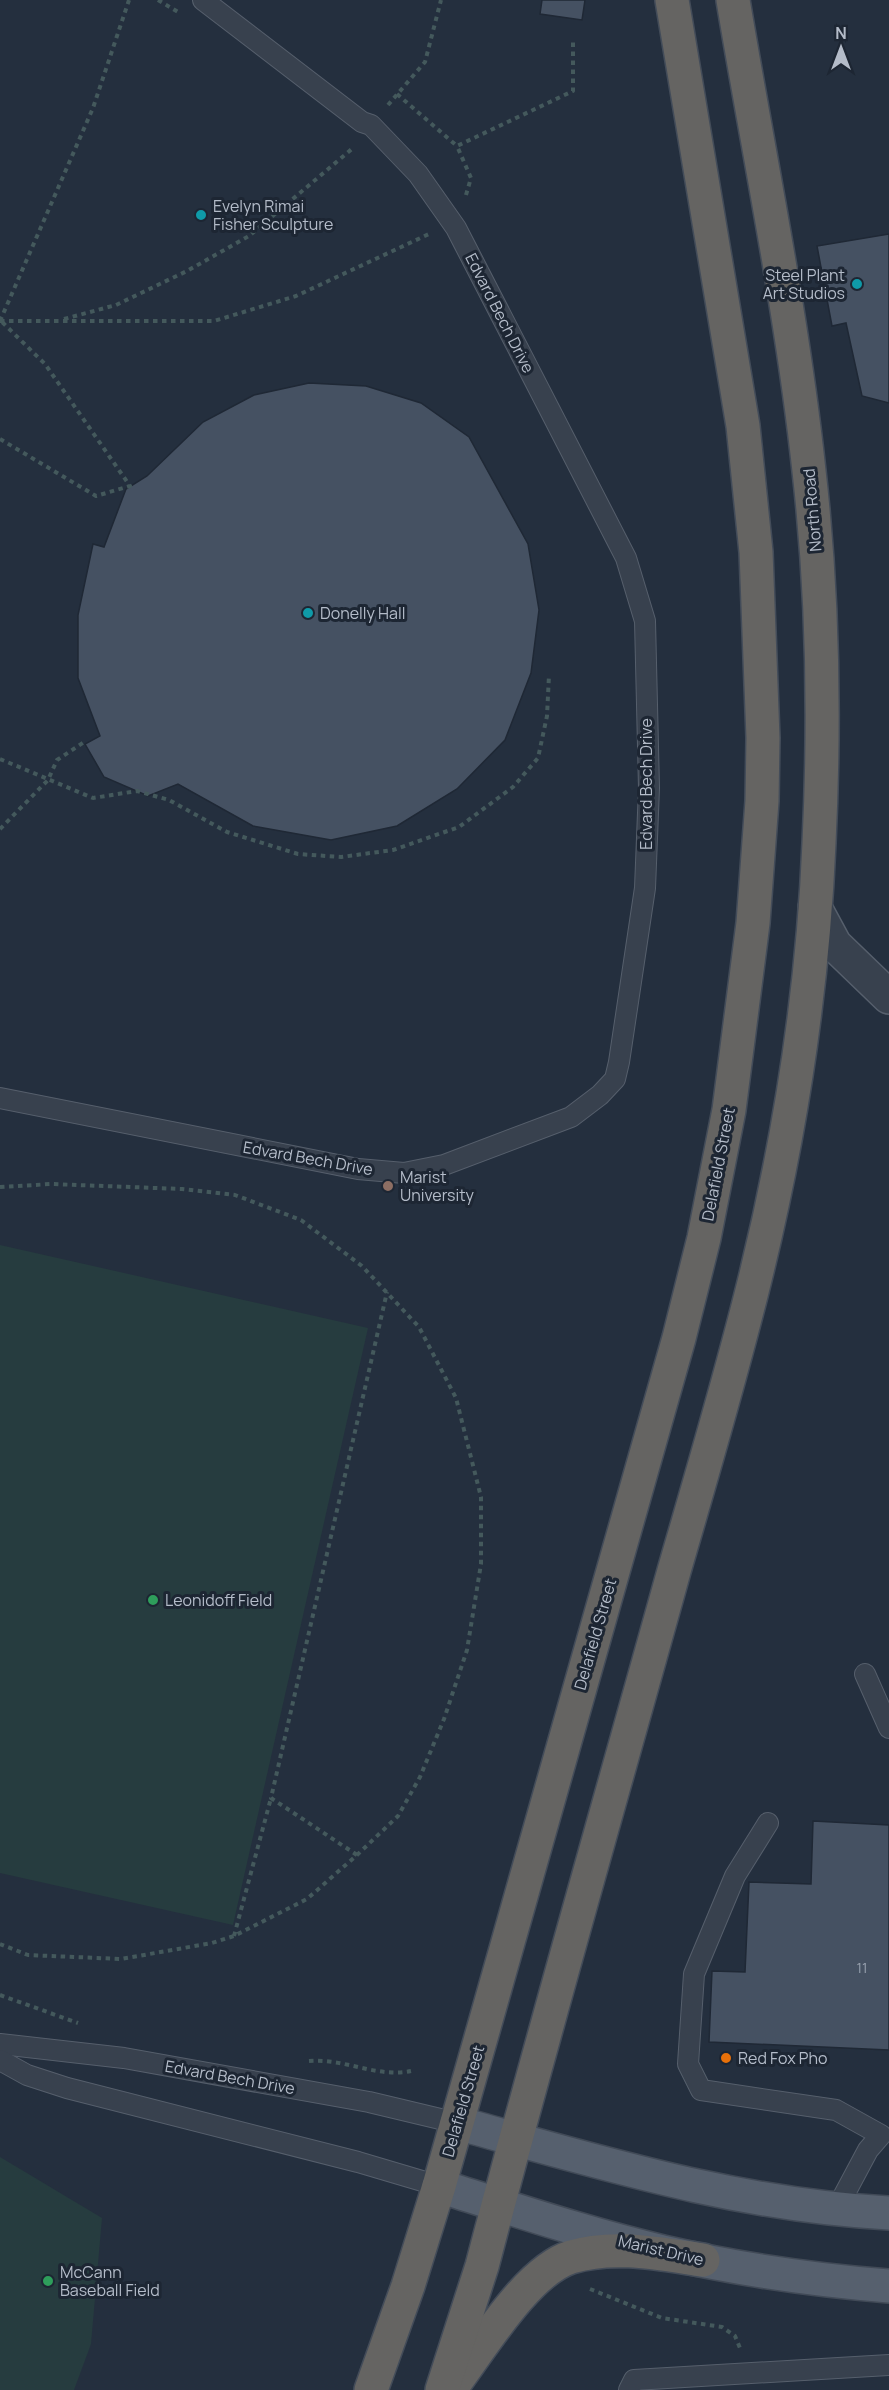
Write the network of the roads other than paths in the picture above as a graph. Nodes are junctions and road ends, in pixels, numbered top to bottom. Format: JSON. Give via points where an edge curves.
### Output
{"nodes":[{"id":1,"x":203,"y":0,"type":"edge"},
{"id":2,"x":672,"y":0,"type":"edge"},
{"id":3,"x":733,"y":0,"type":"edge"},
{"id":4,"x":815,"y":908,"type":"junction"},
{"id":5,"x":889,"y":997,"type":"edge"},
{"id":6,"x":0,"y":1098,"type":"edge"},
{"id":7,"x":865,"y":1674,"type":"dead end"},
{"id":8,"x":889,"y":1728,"type":"edge"},
{"id":9,"x":768,"y":1822,"type":"dead end"},
{"id":10,"x":0,"y":2044,"type":"edge"},
{"id":11,"x":0,"y":2061,"type":"edge"},
{"id":12,"x":457,"y":2123,"type":"junction"},
{"id":13,"x":516,"y":2139,"type":"junction"},
{"id":14,"x":882,"y":2139,"type":"edge"},
{"id":15,"x":439,"y":2186,"type":"junction"},
{"id":16,"x":498,"y":2205,"type":"junction"},
{"id":17,"x":836,"y":2210,"type":"junction"},
{"id":18,"x":889,"y":2213,"type":"edge"},
{"id":19,"x":703,"y":2260,"type":"junction"},
{"id":20,"x":889,"y":2286,"type":"edge"},
{"id":21,"x":889,"y":2364,"type":"edge"},
{"id":22,"x":707,"y":2383,"type":"edge"},
{"id":23,"x":371,"y":2390,"type":"edge"},
{"id":24,"x":442,"y":2390,"type":"edge"},
{"id":25,"x":450,"y":2390,"type":"edge"},
{"id":26,"x":629,"y":2390,"type":"edge"}],
"edges":[{"from":1,"to":6,"type":"lane","name":"Edvard Bech Drive","via":[[371,125],[418,174],[456,228],[626,558],[645,621],[649,788],[645,888],[615,1079],[571,1117],[444,1165],[404,1173],[358,1169]]},
{"from":2,"to":12,"type":"highway","name":"Delafield Street","via":[[733,363],[756,552],[762,675],[762,801],[747,988],[704,1238],[676,1349]]},
{"from":3,"to":4,"type":"highway","name":"North Road","via":[[792,345],[815,532],[823,719]]},
{"from":4,"to":5,"type":"street","via":[[835,945]]},
{"from":4,"to":13,"type":"highway","via":[[792,1096],[755,1281]]},
{"from":7,"to":8,"type":"lane"},
{"from":9,"to":14,"type":"lane","via":[[735,1876],[694,1974],[688,2064],[701,2090],[836,2110]]},
{"from":10,"to":12,"type":"lane","name":"Edvard Bech Drive","via":[[136,2060],[369,2102]]},
{"from":11,"to":15,"type":"lane","via":[[68,2088]]},
{"from":12,"to":13,"type":"main road"},
{"from":12,"to":15,"type":"highway","name":"Delafield Street"},
{"from":13,"to":16,"type":"highway"},
{"from":13,"to":17,"type":"main road","via":[[716,2191]]},
{"from":14,"to":17,"type":"lane"},
{"from":15,"to":16,"type":"main road","name":"Marist Drive"},
{"from":15,"to":23,"type":"highway","name":"Delafield Street"},
{"from":16,"to":19,"type":"main road","name":"Marist Drive"},
{"from":16,"to":24,"type":"highway"},
{"from":17,"to":18,"type":"main road"},
{"from":19,"to":20,"type":"main road","name":"Marist Drive","via":[[793,2276]]},
{"from":19,"to":25,"type":"highway","via":[[612,2252],[570,2258],[553,2266],[509,2310]]},
{"from":21,"to":22,"type":"lane"},
{"from":22,"to":26,"type":"lane","via":[[634,2380]]}]}
